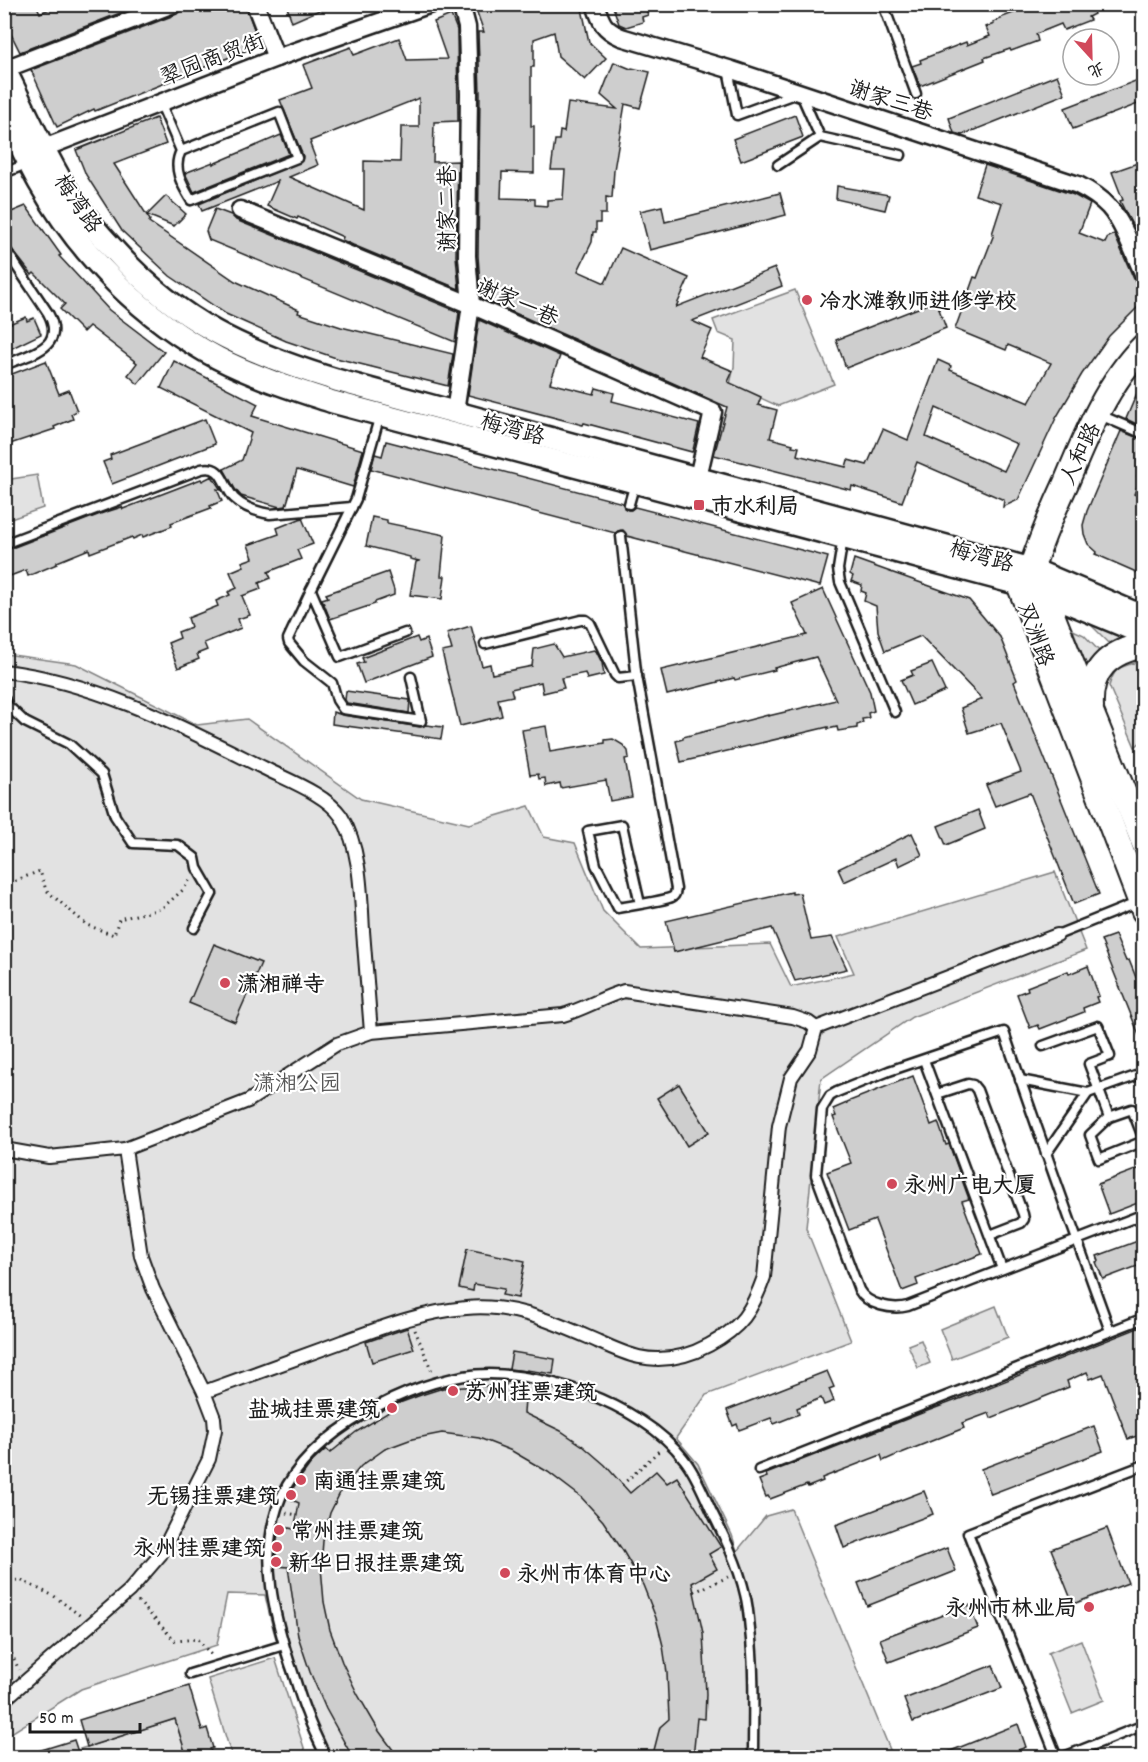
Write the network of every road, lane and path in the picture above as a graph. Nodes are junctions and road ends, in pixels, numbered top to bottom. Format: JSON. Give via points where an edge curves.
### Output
{"nodes":[{"id":1,"x":173,"y":4,"type":"edge"},
{"id":2,"x":255,"y":4,"type":"edge"},
{"id":3,"x":431,"y":4,"type":"edge"},
{"id":4,"x":461,"y":4,"type":"edge"},
{"id":5,"x":595,"y":4,"type":"edge"},
{"id":6,"x":883,"y":4,"type":"edge"},
{"id":7,"x":276,"y":57,"type":"junction"},
{"id":8,"x":5,"y":68,"type":"edge"},
{"id":9,"x":728,"y":68,"type":"junction"},
{"id":10,"x":800,"y":92,"type":"junction"},
{"id":11,"x":916,"y":94,"type":"dead end"},
{"id":12,"x":160,"y":102,"type":"junction"},
{"id":13,"x":4,"y":112,"type":"edge"},
{"id":14,"x":820,"y":138,"type":"junction"},
{"id":15,"x":181,"y":151,"type":"junction"},
{"id":16,"x":900,"y":155,"type":"dead end"},
{"id":17,"x":37,"y":156,"type":"junction"},
{"id":18,"x":778,"y":165,"type":"dead end"},
{"id":19,"x":4,"y":173,"type":"edge"},
{"id":20,"x":240,"y":210,"type":"dead end"},
{"id":21,"x":4,"y":253,"type":"edge"},
{"id":22,"x":1143,"y":275,"type":"edge"},
{"id":23,"x":471,"y":305,"type":"junction"},
{"id":24,"x":1143,"y":346,"type":"edge"},
{"id":25,"x":4,"y":365,"type":"edge"},
{"id":26,"x":455,"y":412,"type":"junction"},
{"id":27,"x":1097,"y":414,"type":"junction"},
{"id":28,"x":380,"y":415,"type":"junction"},
{"id":29,"x":1143,"y":434,"type":"edge"},
{"id":30,"x":698,"y":477,"type":"junction"},
{"id":31,"x":635,"y":482,"type":"junction"},
{"id":32,"x":629,"y":504,"type":"dead end"},
{"id":33,"x":352,"y":507,"type":"junction"},
{"id":34,"x":621,"y":536,"type":"dead end"},
{"id":35,"x":843,"y":537,"type":"junction"},
{"id":36,"x":4,"y":544,"type":"edge"},
{"id":37,"x":1025,"y":576,"type":"junction"},
{"id":38,"x":311,"y":590,"type":"junction"},
{"id":39,"x":1043,"y":592,"type":"junction"},
{"id":40,"x":1143,"y":617,"type":"edge"},
{"id":41,"x":405,"y":633,"type":"dead end"},
{"id":42,"x":1143,"y":634,"type":"edge"},
{"id":43,"x":485,"y":644,"type":"dead end"},
{"id":44,"x":1143,"y":645,"type":"edge"},
{"id":45,"x":4,"y":671,"type":"edge"},
{"id":46,"x":637,"y":676,"type":"junction"},
{"id":47,"x":411,"y":677,"type":"dead end"},
{"id":48,"x":4,"y":698,"type":"edge"},
{"id":49,"x":895,"y":712,"type":"dead end"},
{"id":50,"x":1091,"y":712,"type":"junction"},
{"id":51,"x":1106,"y":781,"type":"junction"},
{"id":52,"x":1143,"y":843,"type":"edge"},
{"id":53,"x":197,"y":868,"type":"junction"},
{"id":54,"x":4,"y":885,"type":"edge"},
{"id":55,"x":640,"y":904,"type":"junction"},
{"id":56,"x":1142,"y":907,"type":"edge"},
{"id":57,"x":194,"y":928,"type":"dead end"},
{"id":58,"x":1057,"y":935,"type":"joint"},
{"id":59,"x":816,"y":1028,"type":"junction"},
{"id":60,"x":371,"y":1032,"type":"junction"},
{"id":61,"x":1043,"y":1046,"type":"dead end"},
{"id":62,"x":924,"y":1060,"type":"junction"},
{"id":63,"x":1143,"y":1073,"type":"edge"},
{"id":64,"x":1020,"y":1080,"type":"junction"},
{"id":65,"x":1099,"y":1090,"type":"junction"},
{"id":66,"x":1088,"y":1093,"type":"junction"},
{"id":67,"x":937,"y":1094,"type":"junction"},
{"id":68,"x":1109,"y":1117,"type":"junction"},
{"id":69,"x":1143,"y":1141,"type":"edge"},
{"id":70,"x":4,"y":1149,"type":"edge"},
{"id":71,"x":125,"y":1149,"type":"junction"},
{"id":72,"x":1046,"y":1154,"type":"junction"},
{"id":73,"x":1143,"y":1214,"type":"edge"},
{"id":74,"x":990,"y":1235,"type":"junction"},
{"id":75,"x":1077,"y":1239,"type":"junction"},
{"id":76,"x":1002,"y":1269,"type":"junction"},
{"id":77,"x":409,"y":1318,"type":"junction"},
{"id":78,"x":1143,"y":1318,"type":"edge"},
{"id":79,"x":1110,"y":1331,"type":"junction"},
{"id":80,"x":437,"y":1382,"type":"junction"},
{"id":81,"x":204,"y":1392,"type":"junction"},
{"id":82,"x":669,"y":1442,"type":"junction"},
{"id":83,"x":1143,"y":1465,"type":"edge"},
{"id":84,"x":759,"y":1470,"type":"dead end"},
{"id":85,"x":622,"y":1485,"type":"dead end"},
{"id":86,"x":4,"y":1581,"type":"edge"},
{"id":87,"x":718,"y":1581,"type":"dead end"},
{"id":88,"x":129,"y":1591,"type":"junction"},
{"id":89,"x":694,"y":1592,"type":"dead end"},
{"id":90,"x":91,"y":1624,"type":"junction"},
{"id":91,"x":4,"y":1637,"type":"edge"},
{"id":92,"x":284,"y":1645,"type":"junction"},
{"id":93,"x":218,"y":1665,"type":"junction"},
{"id":94,"x":190,"y":1674,"type":"dead end"},
{"id":95,"x":25,"y":1682,"type":"junction"},
{"id":96,"x":4,"y":1701,"type":"edge"},
{"id":97,"x":1143,"y":1725,"type":"edge"},
{"id":98,"x":326,"y":1758,"type":"edge"},
{"id":99,"x":753,"y":1758,"type":"edge"},
{"id":100,"x":1059,"y":1758,"type":"edge"}],
"edges":[{"from":1,"to":8,"type":"street"},
{"from":2,"to":7,"type":"street"},
{"from":3,"to":7,"type":"street","name":"翠园商贸街"},
{"from":4,"to":23,"type":"street","name":"谢家二巷","via":[[467,27],[467,256]]},
{"from":5,"to":9,"type":"street","name":"谢家三巷","via":[[601,22],[610,32]]},
{"from":6,"to":11,"type":"lane"},
{"from":7,"to":12,"type":"street","name":"翠园商贸街"},
{"from":8,"to":17,"type":"street","name":"梅湾路"},
{"from":9,"to":10,"type":"street","name":"谢家三巷"},
{"from":9,"to":10,"type":"lane","via":[[737,115]]},
{"from":10,"to":14,"type":"lane"},
{"from":10,"to":22,"type":"street","name":"谢家三巷","via":[[1095,194],[1119,221]]},
{"from":12,"to":15,"type":"lane"},
{"from":12,"to":17,"type":"street","name":"翠园商贸街"},
{"from":13,"to":17,"type":"street","name":"梅湾路"},
{"from":14,"to":16,"type":"lane"},
{"from":14,"to":18,"type":"lane"},
{"from":15,"to":15,"type":"lane","via":[[178,172],[191,200],[297,158],[279,112]]},
{"from":17,"to":19,"type":"lane"},
{"from":17,"to":26,"type":"street","name":"梅湾路","via":[[107,243],[149,286],[194,320],[256,353],[296,368]]},
{"from":17,"to":28,"type":"street","name":"梅湾路","via":[[53,204],[90,254],[140,305],[165,324],[189,342],[253,374]]},
{"from":20,"to":23,"type":"street","name":"谢家一巷"},
{"from":21,"to":25,"type":"lane","via":[[7,252],[48,313],[54,334],[41,350]]},
{"from":23,"to":26,"type":"street","name":"谢家二巷"},
{"from":23,"to":30,"type":"street","name":"谢家一巷","via":[[713,412]]},
{"from":24,"to":27,"type":"main road","name":"人和路"},
{"from":26,"to":30,"type":"street","name":"梅湾路"},
{"from":27,"to":29,"type":"lane"},
{"from":27,"to":37,"type":"main road","name":"人和路"},
{"from":28,"to":31,"type":"street","name":"梅湾路"},
{"from":28,"to":33,"type":"lane"},
{"from":30,"to":37,"type":"street","name":"梅湾路"},
{"from":31,"to":32,"type":"lane"},
{"from":31,"to":35,"type":"street","name":"梅湾路"},
{"from":33,"to":36,"type":"lane","via":[[259,512],[235,500],[220,473],[208,467]]},
{"from":33,"to":38,"type":"lane"},
{"from":34,"to":46,"type":"lane"},
{"from":35,"to":37,"type":"street","name":"梅湾路"},
{"from":35,"to":49,"type":"lane","via":[[840,582]]},
{"from":37,"to":39,"type":"main road","name":"双洲路"},
{"from":37,"to":40,"type":"street","name":"梅湾路"},
{"from":37,"to":51,"type":"main road","name":"双洲路"},
{"from":38,"to":41,"type":"lane","via":[[340,657]]},
{"from":38,"to":47,"type":"lane","via":[[289,643],[332,683],[343,709],[421,721]]},
{"from":39,"to":42,"type":"street"},
{"from":39,"to":50,"type":"main road","name":"双洲路"},
{"from":43,"to":46,"type":"lane","via":[[586,620],[615,675]]},
{"from":44,"to":50,"type":"main road","via":[[1111,656],[1101,668],[1092,683]]},
{"from":45,"to":60,"type":"street","via":[[56,680],[153,715],[331,804],[342,817],[358,865]]},
{"from":46,"to":55,"type":"lane","via":[[676,889],[672,897]]},
{"from":48,"to":53,"type":"lane","via":[[24,722],[69,744],[102,774],[115,816],[133,843],[178,845],[195,858]]},
{"from":50,"to":51,"type":"main road","name":"双洲路"},
{"from":51,"to":52,"type":"main road","name":"双洲路"},
{"from":51,"to":56,"type":"main road","name":"双洲路"},
{"from":53,"to":54,"type":"path","via":[[184,890],[160,909],[119,919],[114,935],[87,925],[46,890],[40,871]]},
{"from":53,"to":57,"type":"lane","via":[[212,894]]},
{"from":55,"to":55,"type":"lane","via":[[618,908],[596,865],[588,831],[622,825]]},
{"from":56,"to":58,"type":"lane"},
{"from":58,"to":59,"type":"street"},
{"from":59,"to":60,"type":"street","via":[[793,1017],[624,991],[563,1015]]},
{"from":59,"to":77,"type":"street","via":[[810,1050],[792,1078],[779,1126],[764,1277],[743,1320],[720,1339],[694,1353],[666,1359],[638,1357],[521,1311],[469,1307]]},
{"from":60,"to":71,"type":"street","via":[[337,1044],[248,1101]]},
{"from":61,"to":65,"type":"lane","via":[[1098,1026],[1110,1056],[1089,1064]]},
{"from":62,"to":64,"type":"lane","via":[[1004,1032]]},
{"from":62,"to":67,"type":"lane"},
{"from":62,"to":76,"type":"lane","via":[[837,1092],[825,1102],[816,1166],[818,1183],[859,1290],[868,1300],[893,1307],[908,1306]]},
{"from":63,"to":65,"type":"lane"},
{"from":64,"to":66,"type":"lane"},
{"from":64,"to":72,"type":"lane"},
{"from":65,"to":66,"type":"lane"},
{"from":65,"to":68,"type":"lane"},
{"from":66,"to":72,"type":"lane"},
{"from":67,"to":74,"type":"lane"},
{"from":67,"to":74,"type":"lane","via":[[968,1084],[977,1090],[1023,1214],[1021,1223]]},
{"from":68,"to":69,"type":"lane","via":[[1132,1109]]},
{"from":68,"to":69,"type":"lane","via":[[1090,1135],[1099,1159]]},
{"from":70,"to":71,"type":"street","via":[[49,1157]]},
{"from":71,"to":81,"type":"street","via":[[141,1256]]},
{"from":72,"to":75,"type":"lane"},
{"from":73,"to":75,"type":"lane"},
{"from":74,"to":76,"type":"lane"},
{"from":75,"to":76,"type":"lane"},
{"from":75,"to":79,"type":"lane"},
{"from":77,"to":80,"type":"path"},
{"from":77,"to":81,"type":"street"},
{"from":78,"to":79,"type":"lane"},
{"from":79,"to":84,"type":"lane"},
{"from":80,"to":82,"type":"lane","via":[[503,1374],[577,1390],[615,1405]]},
{"from":80,"to":92,"type":"lane","via":[[381,1405],[338,1431],[316,1448],[285,1487],[270,1540],[269,1572]]},
{"from":81,"to":88,"type":"street","via":[[215,1430],[209,1459],[161,1554]]},
{"from":82,"to":85,"type":"path"},
{"from":82,"to":99,"type":"lane","via":[[694,1474],[728,1544],[746,1597],[754,1664]]},
{"from":83,"to":100,"type":"lane","via":[[968,1533]]},
{"from":86,"to":90,"type":"path","via":[[20,1580],[54,1596]]},
{"from":87,"to":89,"type":"path"},
{"from":88,"to":90,"type":"street"},
{"from":88,"to":93,"type":"path","via":[[175,1641],[198,1639]]},
{"from":90,"to":95,"type":"street"},
{"from":91,"to":95,"type":"path"},
{"from":92,"to":93,"type":"lane"},
{"from":92,"to":98,"type":"lane","via":[[306,1713]]},
{"from":93,"to":94,"type":"lane"},
{"from":95,"to":96,"type":"street"},
{"from":97,"to":100,"type":"lane"}]}
